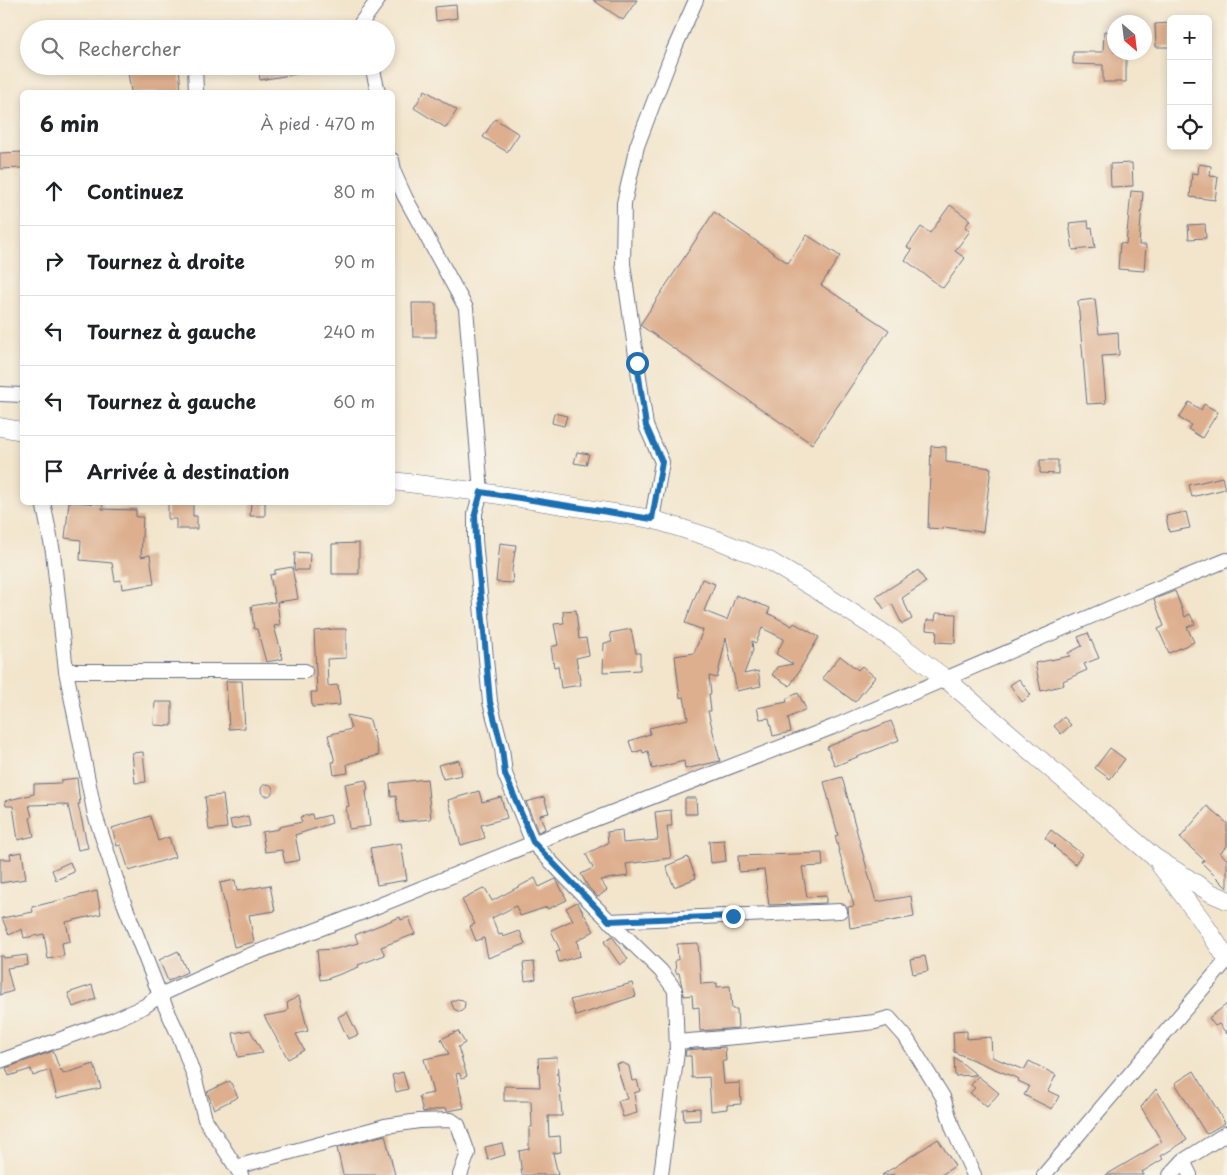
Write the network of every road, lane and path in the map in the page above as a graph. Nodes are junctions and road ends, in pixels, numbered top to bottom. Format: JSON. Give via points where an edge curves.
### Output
{"nodes":[{"id":1,"x":378,"y":0,"type":"edge"},
{"id":2,"x":696,"y":0,"type":"edge"},
{"id":3,"x":363,"y":20,"type":"edge"},
{"id":4,"x":195,"y":75,"type":"edge"},
{"id":5,"x":374,"y":75,"type":"edge"},
{"id":6,"x":196,"y":90,"type":"edge"},
{"id":7,"x":378,"y":90,"type":"edge"},
{"id":8,"x":395,"y":175,"type":"edge"},
{"id":9,"x":0,"y":394,"type":"edge"},
{"id":10,"x":20,"y":395,"type":"edge"},
{"id":11,"x":0,"y":427,"type":"edge"},
{"id":12,"x":20,"y":431,"type":"edge"},
{"id":13,"x":395,"y":481,"type":"edge"},
{"id":14,"x":481,"y":492,"type":"junction"},
{"id":15,"x":44,"y":505,"type":"edge"},
{"id":16,"x":652,"y":519,"type":"junction"},
{"id":17,"x":1227,"y":560,"type":"edge"},
{"id":18,"x":305,"y":670,"type":"dead end"},
{"id":19,"x":66,"y":671,"type":"junction"},
{"id":20,"x":946,"y":679,"type":"junction"},
{"id":21,"x":533,"y":842,"type":"junction"},
{"id":22,"x":1154,"y":857,"type":"junction"},
{"id":23,"x":1227,"y":900,"type":"edge"},
{"id":24,"x":840,"y":911,"type":"dead end"},
{"id":25,"x":609,"y":921,"type":"junction"},
{"id":26,"x":1227,"y":960,"type":"edge"},
{"id":27,"x":160,"y":995,"type":"junction"},
{"id":28,"x":677,"y":1042,"type":"junction"},
{"id":29,"x":0,"y":1060,"type":"edge"},
{"id":30,"x":1227,"y":1133,"type":"edge"},
{"id":31,"x":1183,"y":1161,"type":"junction"},
{"id":32,"x":238,"y":1171,"type":"edge"},
{"id":33,"x":460,"y":1175,"type":"edge"},
{"id":34,"x":661,"y":1175,"type":"edge"},
{"id":35,"x":974,"y":1175,"type":"edge"},
{"id":36,"x":1044,"y":1175,"type":"edge"},
{"id":37,"x":1170,"y":1175,"type":"edge"},
{"id":38,"x":1190,"y":1175,"type":"edge"}],
"edges":[{"from":1,"to":3,"type":"street"},
{"from":2,"to":16,"type":"street","via":[[637,146],[624,203],[623,264],[646,426],[662,462]]},
{"from":4,"to":6,"type":"street"},
{"from":5,"to":7,"type":"street"},
{"from":8,"to":14,"type":"street","via":[[466,308]]},
{"from":9,"to":10,"type":"street"},
{"from":11,"to":12,"type":"main road"},
{"from":13,"to":14,"type":"main road"},
{"from":14,"to":16,"type":"main road"},
{"from":14,"to":21,"type":"street","via":[[475,514],[476,540],[490,702],[505,774]]},
{"from":15,"to":19,"type":"street","via":[[53,552]]},
{"from":16,"to":20,"type":"main road","via":[[715,539],[768,561],[891,638]]},
{"from":17,"to":20,"type":"street"},
{"from":18,"to":19,"type":"street"},
{"from":19,"to":27,"type":"street","via":[[94,815]]},
{"from":20,"to":21,"type":"street","via":[[833,727]]},
{"from":20,"to":22,"type":"main road"},
{"from":21,"to":25,"type":"street"},
{"from":21,"to":27,"type":"street","via":[[237,960]]},
{"from":22,"to":23,"type":"main road"},
{"from":22,"to":26,"type":"main road"},
{"from":24,"to":25,"type":"street"},
{"from":25,"to":28,"type":"street","via":[[661,971],[675,990]]},
{"from":26,"to":36,"type":"street"},
{"from":27,"to":29,"type":"street","via":[[145,1006],[114,1020]]},
{"from":27,"to":32,"type":"street","via":[[181,1040],[205,1119]]},
{"from":28,"to":34,"type":"street"},
{"from":28,"to":35,"type":"street","via":[[889,1018],[905,1036],[943,1097],[953,1129]]},
{"from":30,"to":31,"type":"street"},
{"from":31,"to":37,"type":"street"},
{"from":31,"to":38,"type":"street"},
{"from":32,"to":33,"type":"street","via":[[386,1126],[451,1120],[458,1125],[468,1153]]}]}
